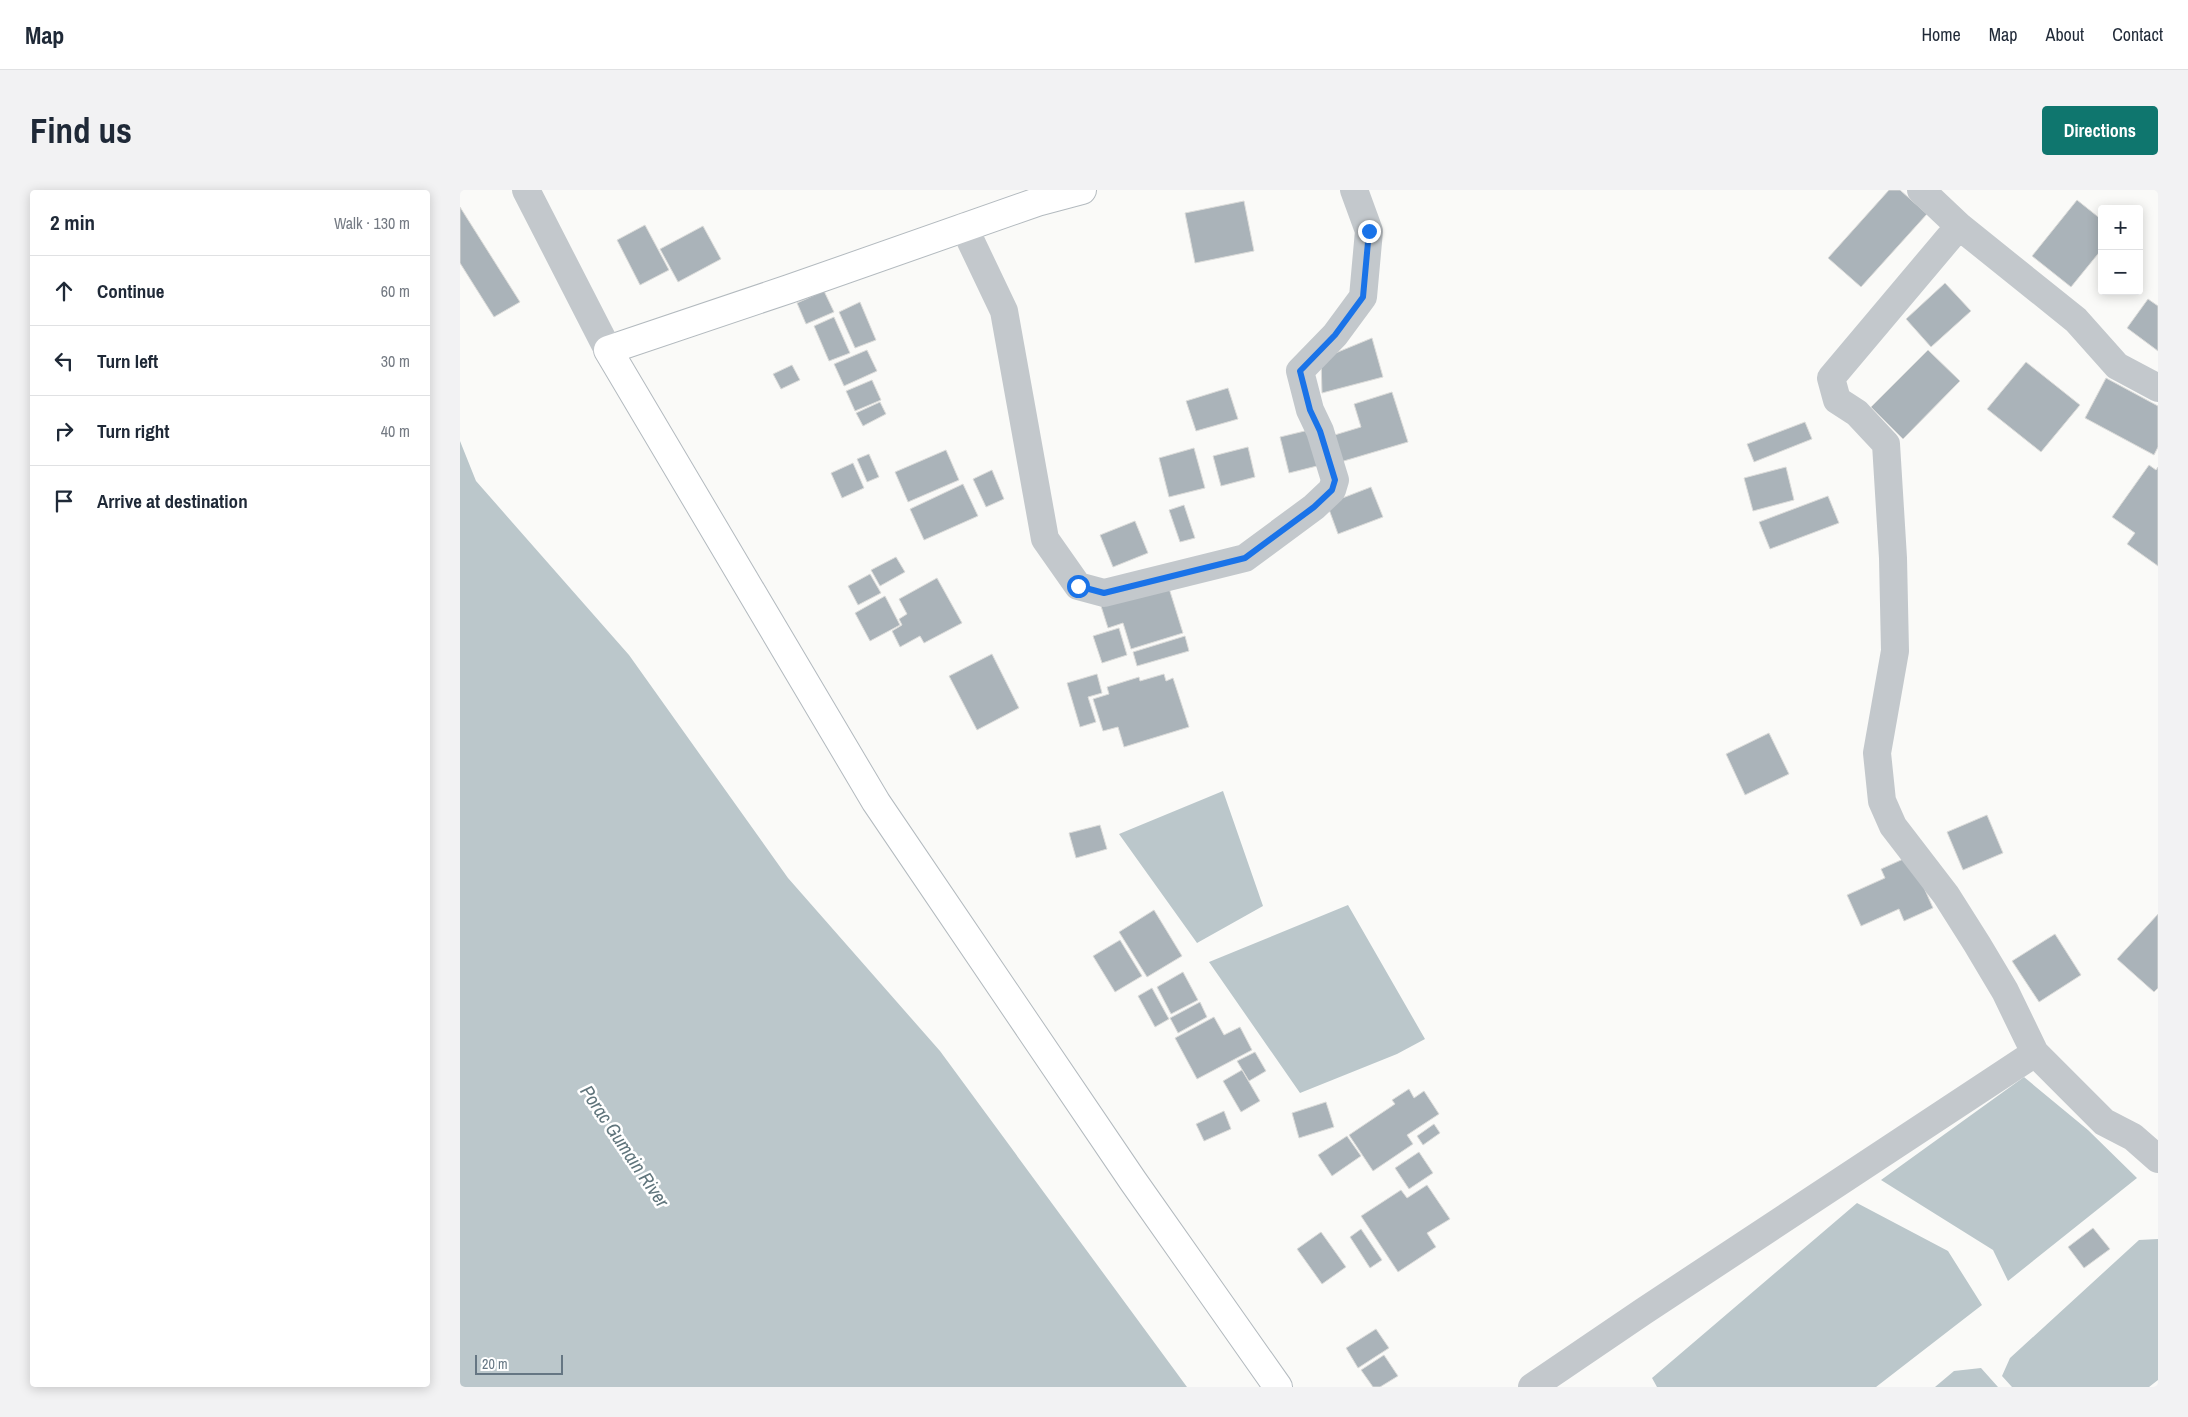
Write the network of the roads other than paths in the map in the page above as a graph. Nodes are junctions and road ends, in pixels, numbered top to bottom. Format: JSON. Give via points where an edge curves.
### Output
{"nodes":[{"id":1,"x":526,"y":190,"type":"edge"},
{"id":2,"x":1082,"y":190,"type":"edge"},
{"id":3,"x":1354,"y":190,"type":"edge"},
{"id":4,"x":1921,"y":190,"type":"edge"},
{"id":5,"x":1959,"y":226,"type":"junction"},
{"id":6,"x":964,"y":227,"type":"junction"},
{"id":7,"x":608,"y":350,"type":"junction"},
{"id":8,"x":2158,"y":388,"type":"edge"},
{"id":9,"x":2035,"y":1053,"type":"junction"},
{"id":10,"x":2158,"y":1159,"type":"edge"},
{"id":11,"x":1278,"y":1387,"type":"edge"},
{"id":12,"x":1532,"y":1387,"type":"edge"}],
"edges":[{"from":1,"to":7,"type":"street"},
{"from":2,"to":6,"type":"street"},
{"from":3,"to":6,"type":"street","via":[[1369,231],[1363,297],[1335,335],[1300,371],[1335,480],[1332,490],[1245,558],[1104,593],[1078,586],[1045,539],[1004,311]]},
{"from":4,"to":5,"type":"street"},
{"from":5,"to":8,"type":"street","via":[[2076,320],[2117,366]]},
{"from":5,"to":9,"type":"street","via":[[1831,378],[1837,400],[1856,413],[1886,444],[1895,650],[1877,753],[1882,801],[1893,826],[1946,895],[1977,944],[2005,991]]},
{"from":6,"to":7,"type":"street"},
{"from":7,"to":11,"type":"street","via":[[876,802],[1127,1172]]},
{"from":9,"to":10,"type":"street","via":[[2104,1122],[2133,1137]]},
{"from":9,"to":12,"type":"street"}]}
